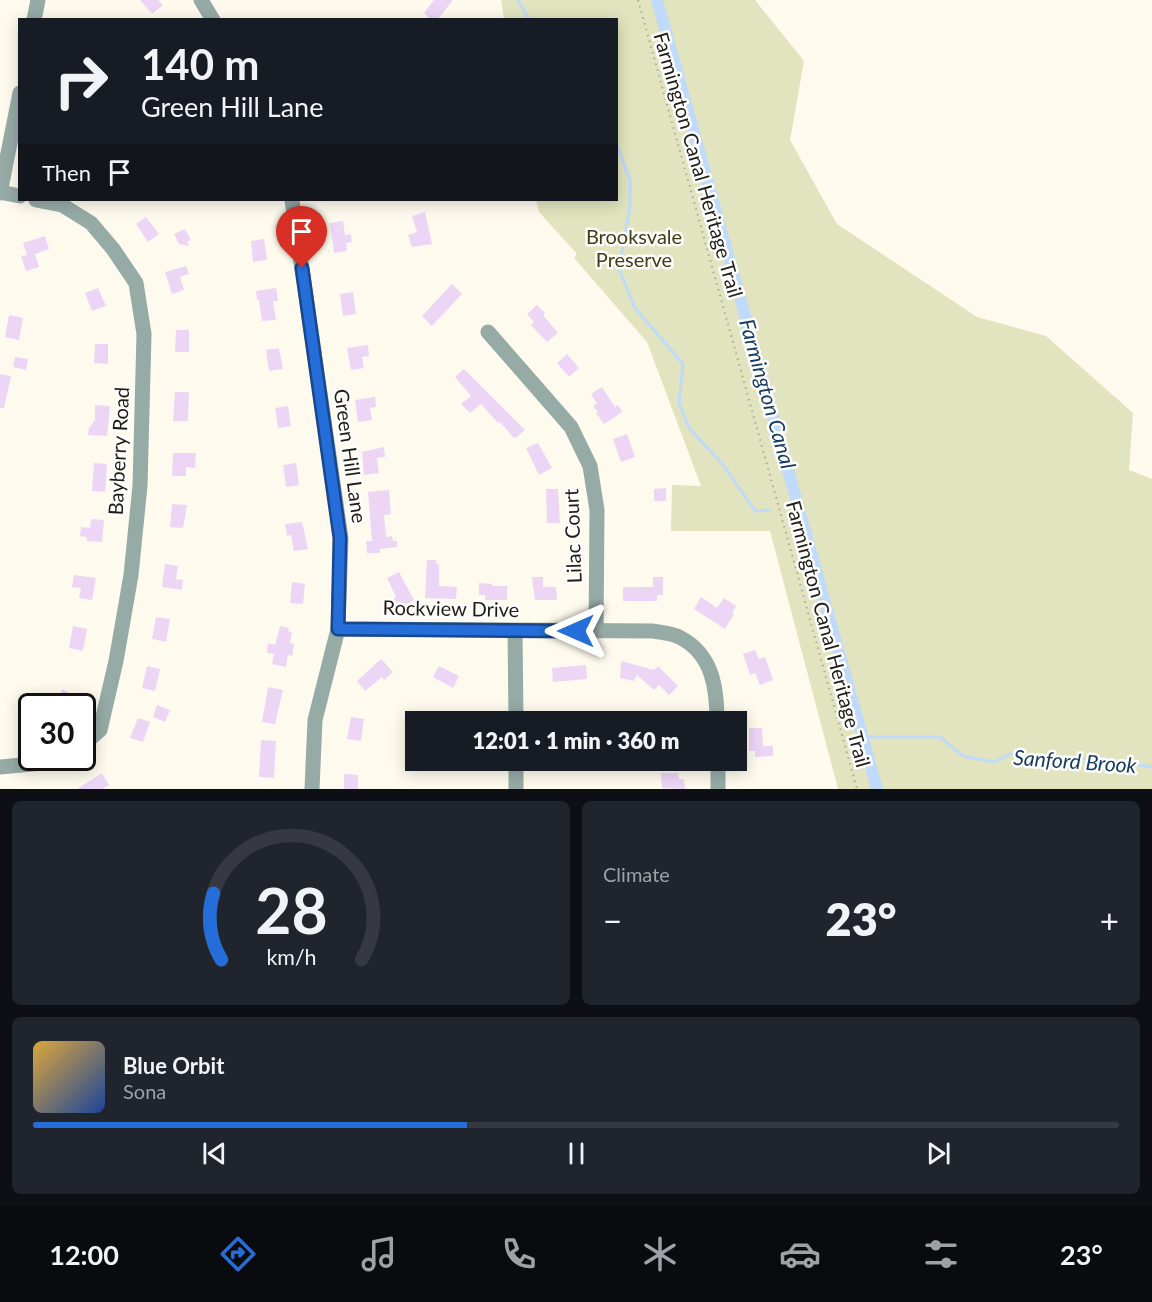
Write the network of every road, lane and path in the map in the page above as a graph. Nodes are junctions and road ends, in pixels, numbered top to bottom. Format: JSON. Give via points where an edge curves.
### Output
{"nodes":[{"id":1,"x":38,"y":0,"type":"edge"},
{"id":2,"x":201,"y":0,"type":"edge"},
{"id":3,"x":638,"y":0,"type":"edge"},
{"id":4,"x":34,"y":18,"type":"edge"},
{"id":5,"x":212,"y":18,"type":"edge"},
{"id":6,"x":18,"y":103,"type":"edge"},
{"id":7,"x":0,"y":193,"type":"edge"},
{"id":8,"x":18,"y":196,"type":"edge"},
{"id":9,"x":41,"y":201,"type":"edge"},
{"id":10,"x":292,"y":201,"type":"edge"},
{"id":11,"x":488,"y":332,"type":"dead end"},
{"id":12,"x":338,"y":629,"type":"junction"},
{"id":13,"x":515,"y":631,"type":"junction"},
{"id":14,"x":596,"y":631,"type":"junction"},
{"id":15,"x":516,"y":711,"type":"edge"},
{"id":16,"x":717,"y":711,"type":"edge"},
{"id":17,"x":96,"y":734,"type":"edge"},
{"id":18,"x":18,"y":765,"type":"edge"},
{"id":19,"x":0,"y":767,"type":"edge"},
{"id":20,"x":516,"y":771,"type":"edge"},
{"id":21,"x":718,"y":771,"type":"edge"},
{"id":22,"x":312,"y":789,"type":"edge"},
{"id":23,"x":516,"y":789,"type":"edge"},
{"id":24,"x":718,"y":789,"type":"edge"},
{"id":25,"x":857,"y":789,"type":"edge"}],
"edges":[{"from":1,"to":4,"type":"street"},
{"from":2,"to":5,"type":"street"},
{"from":3,"to":25,"type":"path","name":"Farmington Canal Heritage Trail"},
{"from":6,"to":7,"type":"street"},
{"from":7,"to":8,"type":"street"},
{"from":9,"to":17,"type":"street","name":"Bayberry Road","via":[[62,205],[91,223],[113,249],[136,283],[144,334],[140,486],[131,575],[116,661]]},
{"from":10,"to":12,"type":"street","name":"Green Hill Lane","via":[[340,538]]},
{"from":11,"to":14,"type":"street","name":"Lilac Court","via":[[571,428],[590,466],[597,510]]},
{"from":12,"to":13,"type":"street","name":"Rockview Drive"},
{"from":12,"to":22,"type":"street","name":"Green Hill Lane","via":[[315,720]]},
{"from":13,"to":14,"type":"street","name":"Rockview Drive"},
{"from":13,"to":15,"type":"street"},
{"from":14,"to":16,"type":"street","name":"Rockview Drive","via":[[653,631],[680,637],[701,653],[712,674]]},
{"from":18,"to":19,"type":"street"},
{"from":20,"to":23,"type":"street"},
{"from":21,"to":24,"type":"street"}]}
